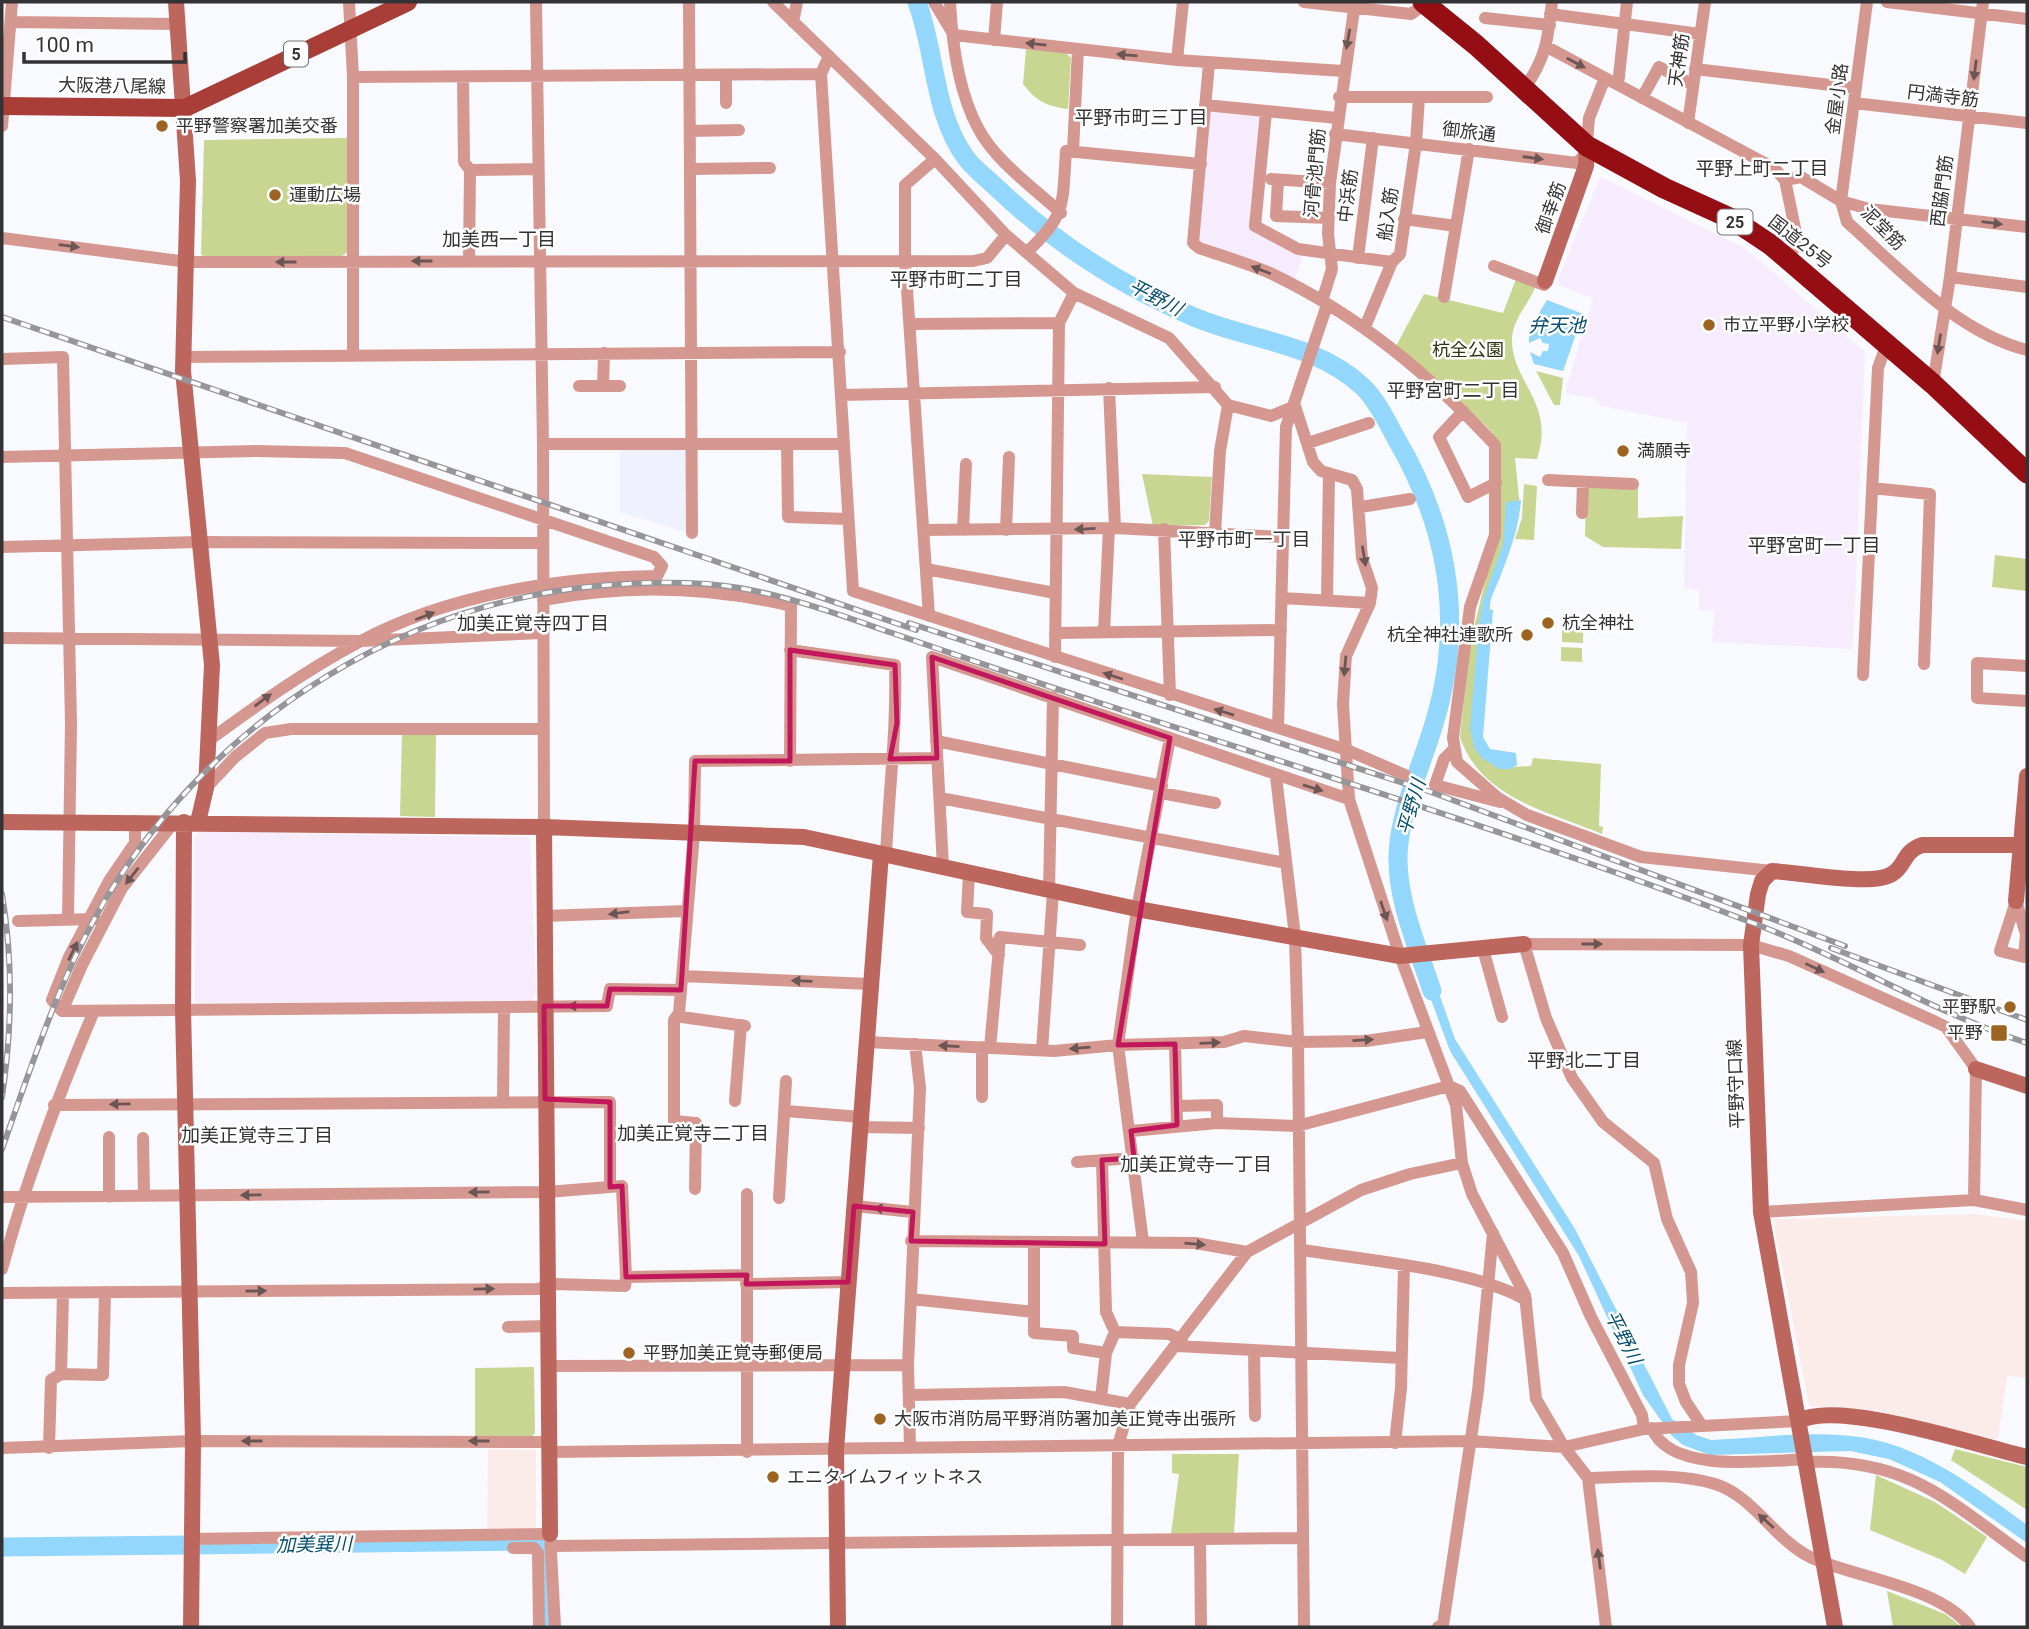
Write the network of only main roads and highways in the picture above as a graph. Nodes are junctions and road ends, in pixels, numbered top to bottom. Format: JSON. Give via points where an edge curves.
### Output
{"nodes":[{"id":1,"x":408,"y":2,"type":"edge"},
{"id":2,"x":1424,"y":3,"type":"edge"},
{"id":3,"x":4,"y":106,"type":"edge"},
{"id":4,"x":2027,"y":473,"type":"edge"}],
"edges":[{"from":1,"to":3,"type":"main road","name":"大阪港八尾線","number":"5","via":[[185,108]]},
{"from":2,"to":4,"type":"highway","name":"国道25号","number":"25","via":[[1587,146],[1732,219],[1787,258],[1933,384]]}]}
